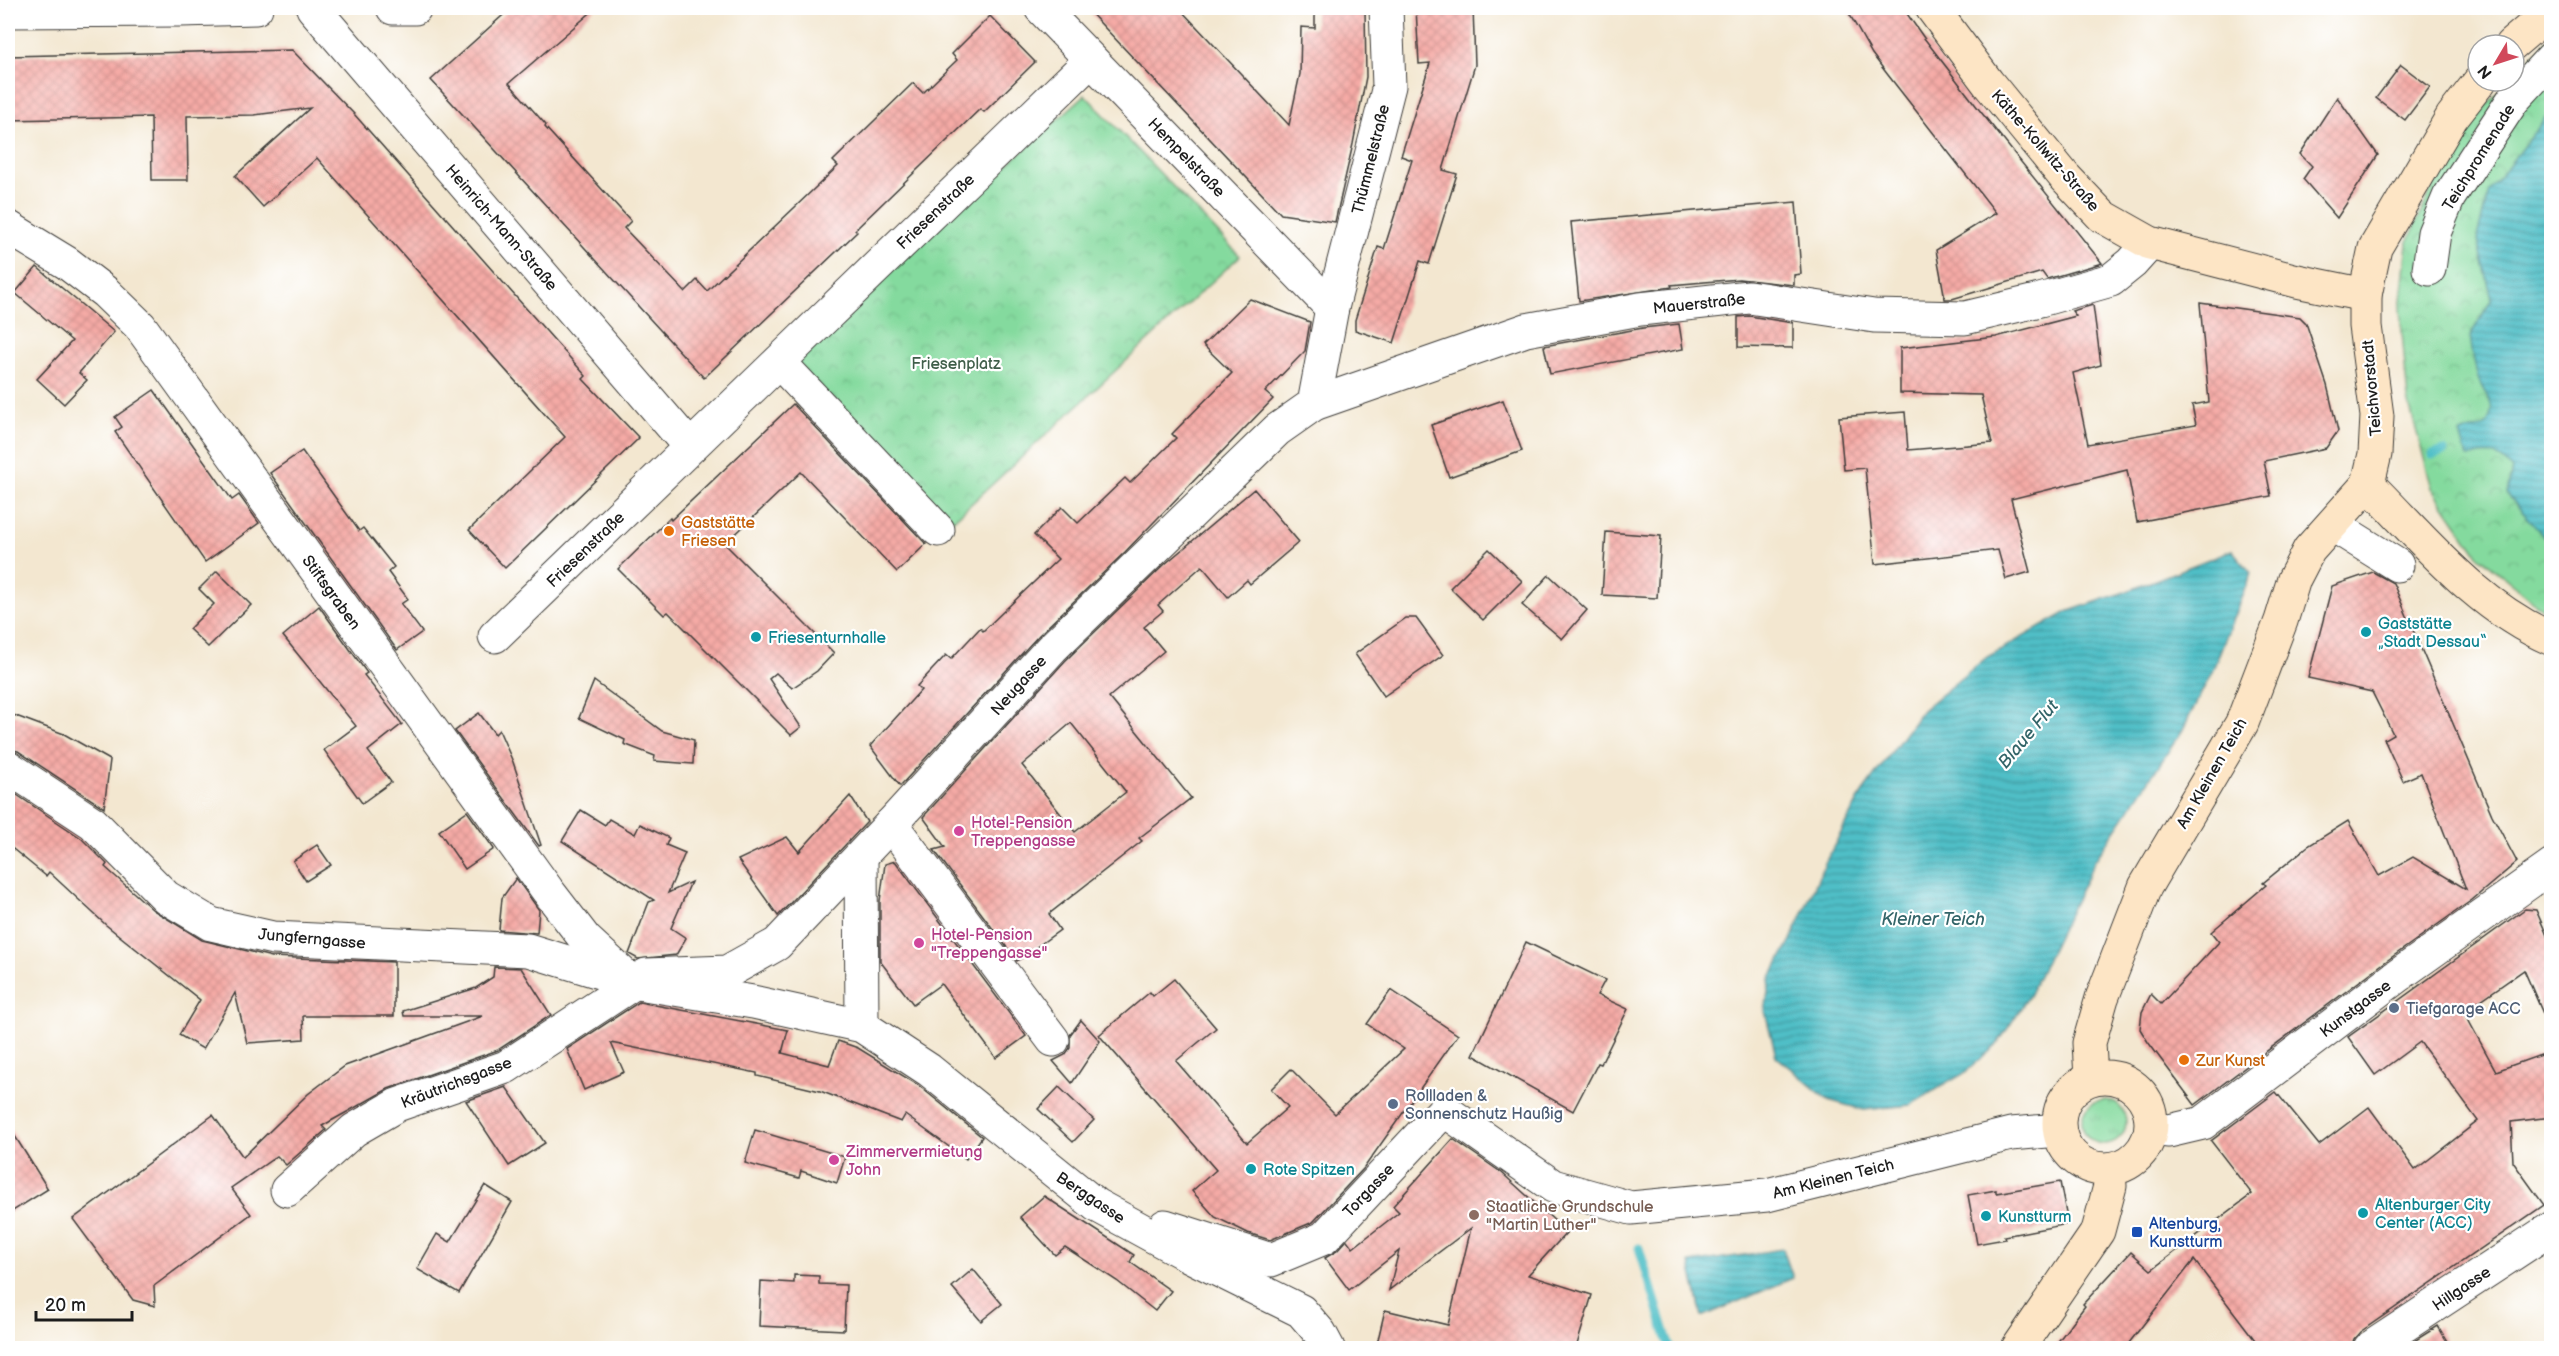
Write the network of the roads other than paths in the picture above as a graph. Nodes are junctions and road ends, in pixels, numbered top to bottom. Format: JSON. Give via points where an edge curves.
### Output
{"nodes":[{"id":1,"x":256,"y":8,"type":"edge"},
{"id":2,"x":313,"y":8,"type":"edge"},
{"id":3,"x":393,"y":8,"type":"edge"},
{"id":4,"x":414,"y":8,"type":"edge"},
{"id":5,"x":1041,"y":8,"type":"edge"},
{"id":6,"x":1386,"y":8,"type":"edge"},
{"id":7,"x":1932,"y":8,"type":"edge"},
{"id":8,"x":181,"y":9,"type":"edge"},
{"id":9,"x":2552,"y":10,"type":"edge"},
{"id":10,"x":8,"y":11,"type":"edge"},
{"id":11,"x":2525,"y":33,"type":"edge"},
{"id":12,"x":2552,"y":58,"type":"edge"},
{"id":13,"x":1091,"y":60,"type":"junction"},
{"id":14,"x":2471,"y":93,"type":"edge"},
{"id":15,"x":8,"y":227,"type":"edge"},
{"id":16,"x":2150,"y":243,"type":"junction"},
{"id":17,"x":2429,"y":269,"type":"dead end"},
{"id":18,"x":2365,"y":295,"type":"junction"},
{"id":19,"x":1332,"y":308,"type":"junction"},
{"id":20,"x":779,"y":362,"type":"junction"},
{"id":21,"x":1314,"y":404,"type":"junction"},
{"id":22,"x":690,"y":447,"type":"junction"},
{"id":23,"x":2368,"y":484,"type":"junction"},
{"id":24,"x":2333,"y":525,"type":"junction"},
{"id":25,"x":938,"y":530,"type":"dead end"},
{"id":26,"x":2397,"y":565,"type":"dead end"},
{"id":27,"x":495,"y":636,"type":"dead end"},
{"id":28,"x":2552,"y":639,"type":"edge"},
{"id":29,"x":8,"y":767,"type":"edge"},
{"id":30,"x":891,"y":824,"type":"junction"},
{"id":31,"x":861,"y":857,"type":"junction"},
{"id":32,"x":2552,"y":866,"type":"edge"},
{"id":33,"x":632,"y":982,"type":"junction"},
{"id":34,"x":862,"y":1026,"type":"junction"},
{"id":35,"x":1053,"y":1040,"type":"dead end"},
{"id":36,"x":2091,"y":1078,"type":"junction"},
{"id":37,"x":2152,"y":1129,"type":"junction"},
{"id":38,"x":2059,"y":1130,"type":"junction"},
{"id":39,"x":2109,"y":1170,"type":"junction"},
{"id":40,"x":287,"y":1190,"type":"dead end"},
{"id":41,"x":1605,"y":1201,"type":"joint"},
{"id":42,"x":1104,"y":1210,"type":"junction"},
{"id":43,"x":2552,"y":1228,"type":"edge"},
{"id":44,"x":1328,"y":1348,"type":"edge"},
{"id":45,"x":2018,"y":1348,"type":"edge"},
{"id":46,"x":2370,"y":1348,"type":"edge"}],
"edges":[{"from":1,"to":8,"type":"street"},
{"from":2,"to":22,"type":"street","name":"Heinrich-Mann-Straße"},
{"from":3,"to":4,"type":"street"},
{"from":5,"to":13,"type":"street","name":"Hempelstraße"},
{"from":6,"to":19,"type":"street","name":"Thümmelstraße","via":[[1389,86]]},
{"from":7,"to":16,"type":"street","name":"Käthe-Kollwitz-Straße","via":[[2064,176],[2102,216]]},
{"from":8,"to":10,"type":"street"},
{"from":9,"to":11,"type":"street"},
{"from":12,"to":17,"type":"street","name":"Teichpromenade","via":[[2513,100],[2449,197],[2434,233]]},
{"from":13,"to":19,"type":"street","name":"Hempelstraße"},
{"from":13,"to":20,"type":"street","name":"Friesenstraße"},
{"from":14,"to":18,"type":"street","name":"Teichvorstadt","via":[[2389,221],[2375,248]]},
{"from":15,"to":33,"type":"street","name":"Stiftsgraben","via":[[90,280],[140,327],[548,891],[585,939]]},
{"from":16,"to":18,"type":"street","name":"Käthe-Kollwitz-Straße"},
{"from":16,"to":21,"type":"street","name":"Mauerstraße","via":[[2111,280],[1965,318],[1874,316],[1749,297],[1640,309],[1526,330]]},
{"from":18,"to":23,"type":"street","name":"Teichvorstadt","via":[[2365,326],[2377,417]]},
{"from":19,"to":21,"type":"street"},
{"from":20,"to":22,"type":"street","name":"Friesenstraße"},
{"from":20,"to":25,"type":"street"},
{"from":21,"to":30,"type":"street","name":"Neugasse","via":[[1277,430],[1052,648]]},
{"from":22,"to":27,"type":"street","name":"Friesenstraße"},
{"from":23,"to":24,"type":"street","name":"Am Kleinen Teich"},
{"from":23,"to":28,"type":"street","via":[[2482,598]]},
{"from":24,"to":26,"type":"street"},
{"from":24,"to":36,"type":"street","name":"Am Kleinen Teich","via":[[2308,550],[2242,723],[2145,887],[2089,1043]]},
{"from":29,"to":33,"type":"street","name":"Jungferngasse","via":[[93,823],[166,897],[212,924],[273,938],[528,950]]},
{"from":30,"to":31,"type":"street","name":"Neugasse"},
{"from":30,"to":35,"type":"street"},
{"from":31,"to":33,"type":"street","name":"Neugasse","via":[[777,944],[727,972],[646,975]]},
{"from":31,"to":34,"type":"street"},
{"from":32,"to":37,"type":"street","name":"Kunstgasse","via":[[2396,977],[2203,1123],[2169,1131]]},
{"from":33,"to":34,"type":"street","name":"Berggasse","via":[[753,1002]]},
{"from":33,"to":40,"type":"street","name":"Kräutrichsgasse","via":[[506,1067],[397,1105],[354,1130]]},
{"from":34,"to":42,"type":"street","name":"Berggasse","via":[[929,1070]]},
{"from":36,"to":37,"type":"street","via":[[2106,1076],[2132,1085],[2148,1107]]},
{"from":36,"to":38,"type":"street","via":[[2066,1098]]},
{"from":37,"to":39,"type":"street","via":[[2136,1157],[2125,1166]]},
{"from":38,"to":39,"type":"street","via":[[2072,1156],[2084,1164]]},
{"from":38,"to":41,"type":"street","name":"Am Kleinen Teich","via":[[2011,1134],[1767,1195],[1631,1208]]},
{"from":39,"to":45,"type":"street","via":[[2110,1186],[2098,1231]]},
{"from":41,"to":42,"type":"street","name":"Torgasse","via":[[1553,1186],[1444,1110],[1324,1238],[1271,1260]]},
{"from":42,"to":44,"type":"street","name":"Berggasse","via":[[1300,1311]]},
{"from":43,"to":46,"type":"street","name":"Hillgasse"}]}
